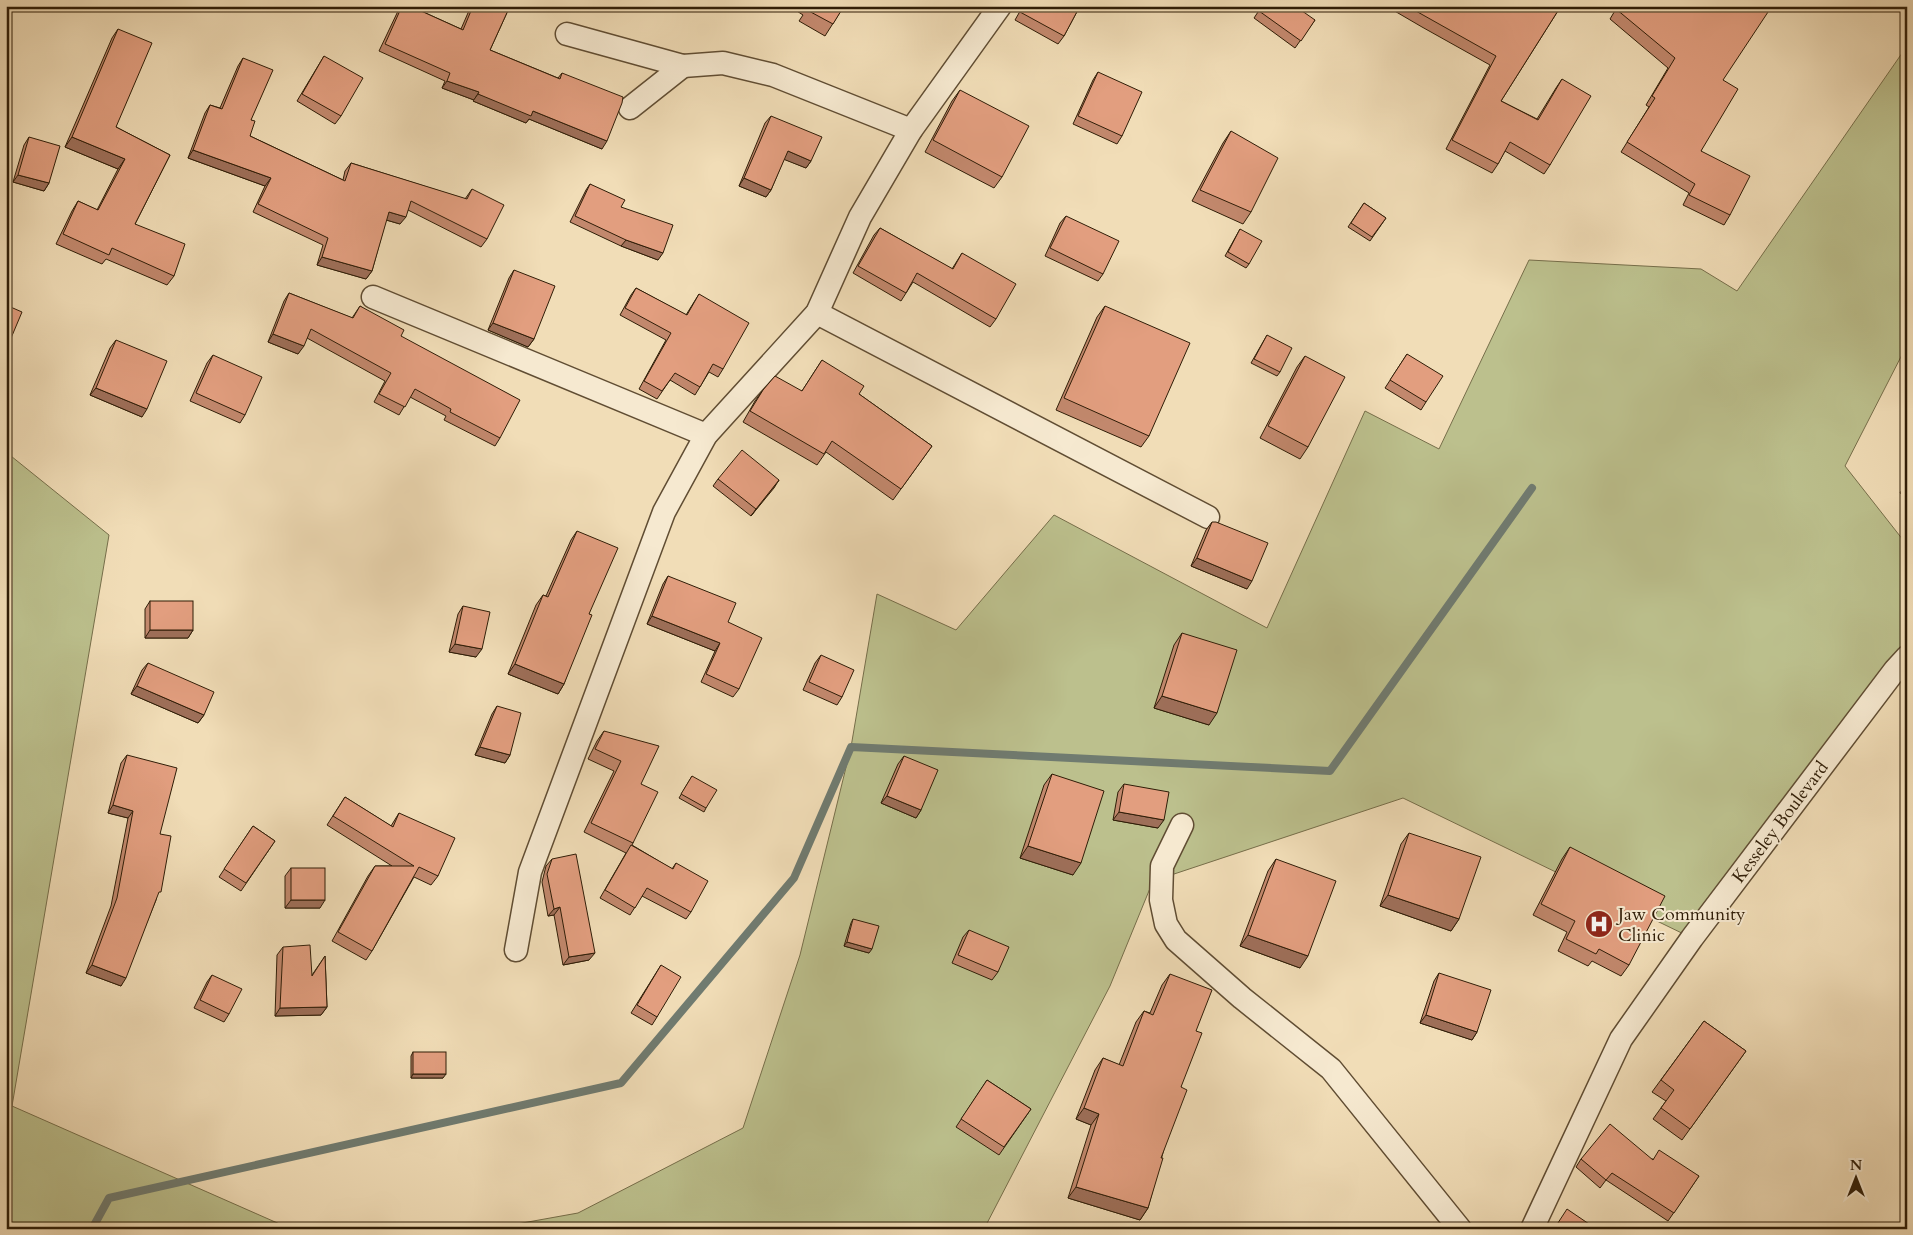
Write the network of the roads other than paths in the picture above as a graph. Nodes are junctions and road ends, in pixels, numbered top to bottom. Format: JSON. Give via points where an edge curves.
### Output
{"nodes":[{"id":1,"x":1000,"y":6,"type":"edge"},
{"id":2,"x":567,"y":34,"type":"dead end"},
{"id":3,"x":683,"y":66,"type":"junction"},
{"id":4,"x":630,"y":108,"type":"dead end"},
{"id":5,"x":910,"y":130,"type":"junction"},
{"id":6,"x":373,"y":297,"type":"dead end"},
{"id":7,"x":817,"y":313,"type":"junction"},
{"id":8,"x":706,"y":435,"type":"junction"},
{"id":9,"x":1208,"y":517,"type":"dead end"},
{"id":10,"x":1907,"y":658,"type":"edge"},
{"id":11,"x":1182,"y":825,"type":"dead end"},
{"id":12,"x":516,"y":950,"type":"dead end"},
{"id":13,"x":1460,"y":1229,"type":"edge"},
{"id":14,"x":1532,"y":1229,"type":"edge"}],
"edges":[{"from":1,"to":5,"type":"street"},
{"from":2,"to":3,"type":"street"},
{"from":3,"to":4,"type":"street"},
{"from":3,"to":5,"type":"street","via":[[723,63],[773,75]]},
{"from":5,"to":7,"type":"street","via":[[860,217]]},
{"from":6,"to":8,"type":"street"},
{"from":7,"to":8,"type":"street"},
{"from":7,"to":9,"type":"street"},
{"from":8,"to":12,"type":"street","via":[[664,512],[530,872]]},
{"from":10,"to":14,"type":"street","name":"Kesseley Boulevard","via":[[1704,922],[1621,1039]]},
{"from":11,"to":13,"type":"street","via":[[1162,866],[1161,900],[1166,924],[1176,940],[1331,1069]]}]}
